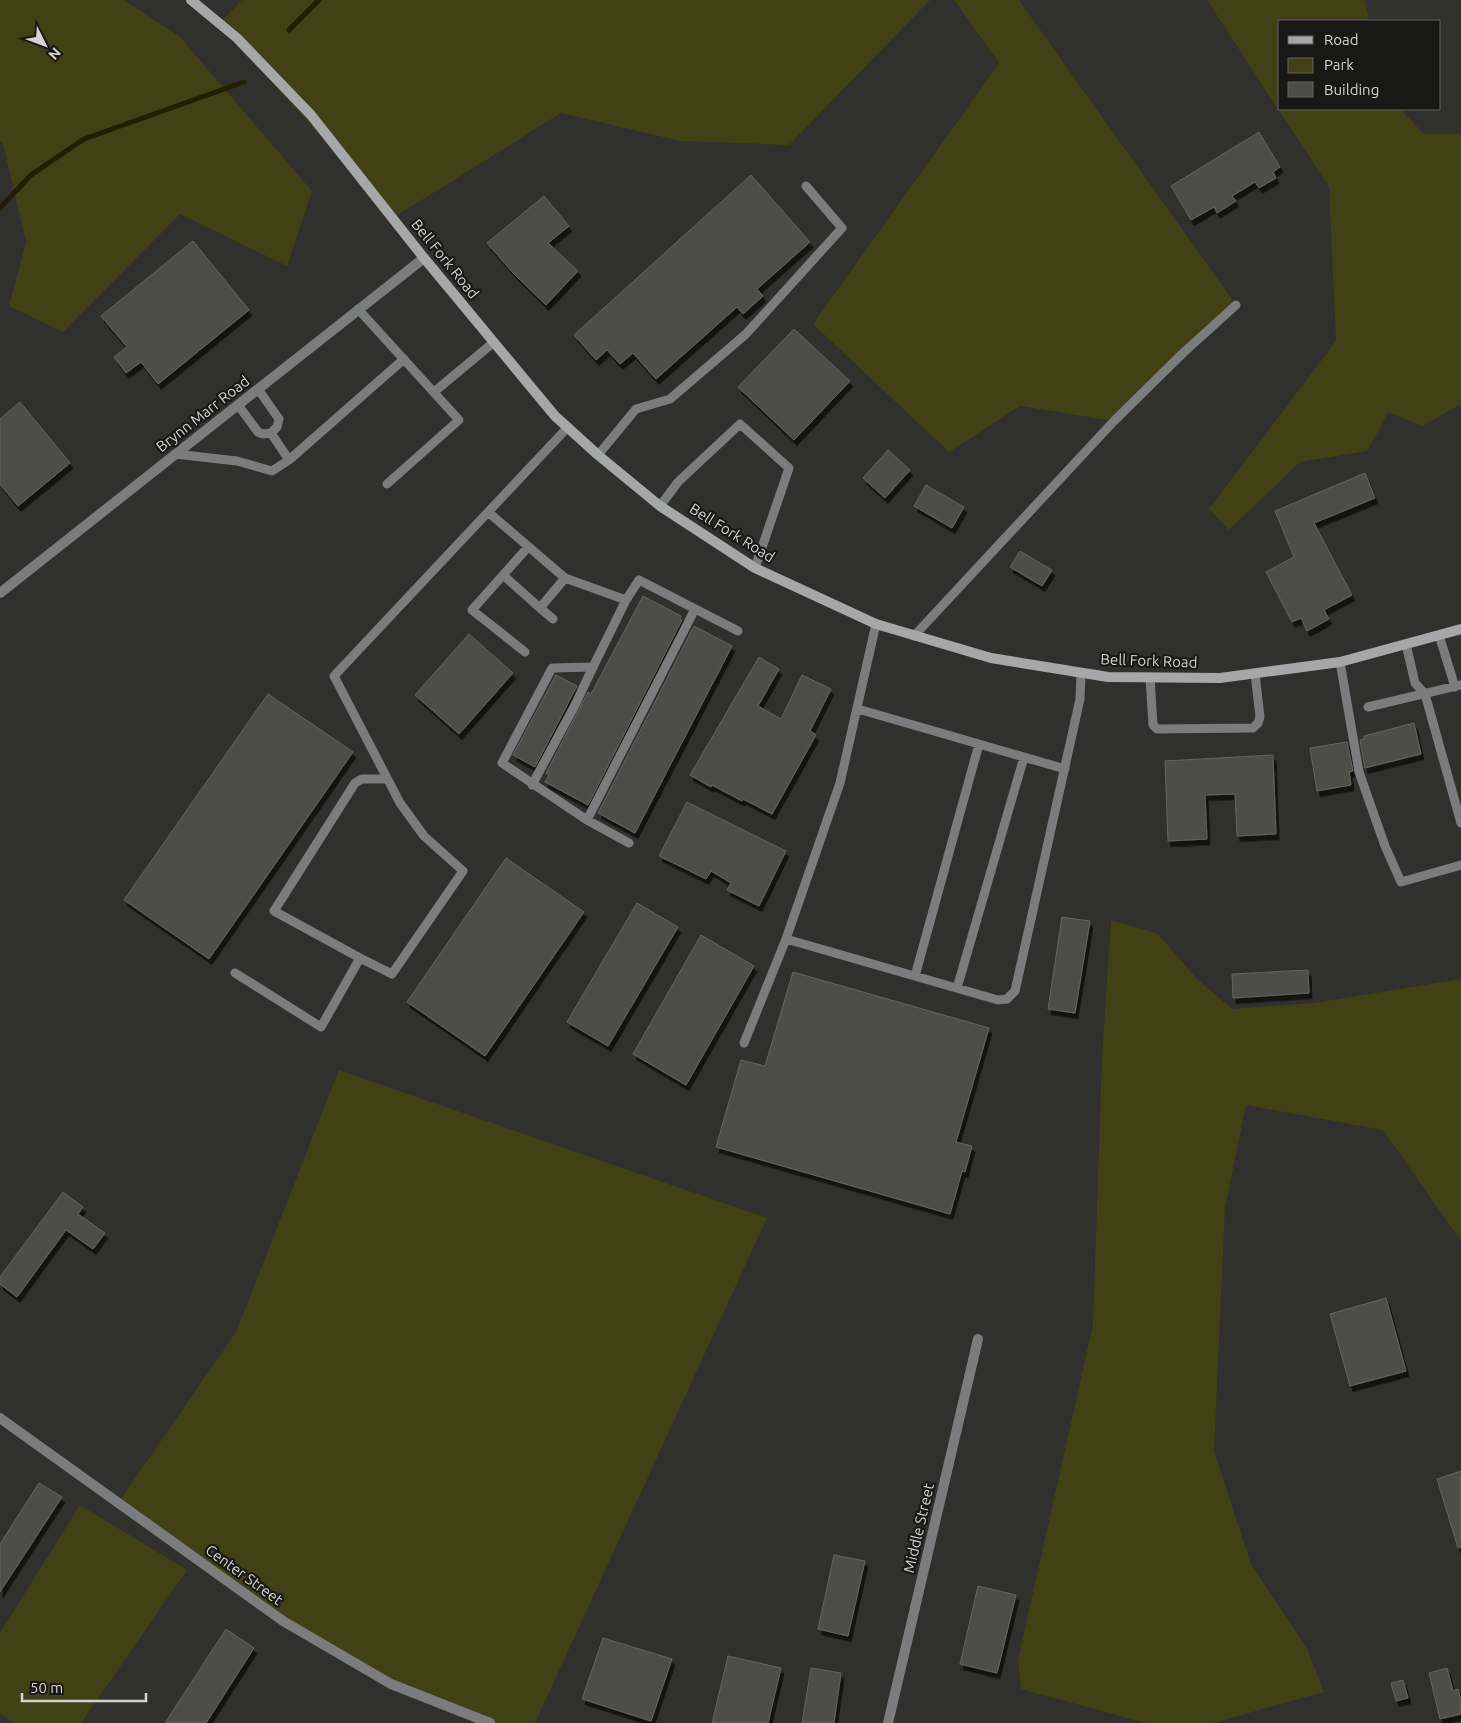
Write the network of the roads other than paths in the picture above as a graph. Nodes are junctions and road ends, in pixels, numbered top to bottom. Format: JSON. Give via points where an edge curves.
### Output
{"nodes":[{"id":1,"x":192,"y":0,"type":"edge"},
{"id":2,"x":806,"y":186,"type":"dead end"},
{"id":3,"x":424,"y":258,"type":"junction"},
{"id":4,"x":1236,"y":304,"type":"dead end"},
{"id":5,"x":358,"y":309,"type":"junction"},
{"id":6,"x":494,"y":342,"type":"junction"},
{"id":7,"x":404,"y":359,"type":"junction"},
{"id":8,"x":258,"y":389,"type":"junction"},
{"id":9,"x":434,"y":392,"type":"junction"},
{"id":10,"x":238,"y":404,"type":"junction"},
{"id":11,"x":568,"y":427,"type":"junction"},
{"id":12,"x":271,"y":433,"type":"junction"},
{"id":13,"x":175,"y":454,"type":"junction"},
{"id":14,"x":598,"y":455,"type":"junction"},
{"id":15,"x":289,"y":460,"type":"junction"},
{"id":16,"x":387,"y":484,"type":"dead end"},
{"id":17,"x":660,"y":506,"type":"junction"},
{"id":18,"x":488,"y":512,"type":"junction"},
{"id":19,"x":528,"y":547,"type":"junction"},
{"id":20,"x":755,"y":568,"type":"junction"},
{"id":21,"x":504,"y":576,"type":"junction"},
{"id":22,"x":565,"y":578,"type":"junction"},
{"id":23,"x":0,"y":593,"type":"edge"},
{"id":24,"x":626,"y":600,"type":"junction"},
{"id":25,"x":540,"y":608,"type":"junction"},
{"id":26,"x":695,"y":609,"type":"junction"},
{"id":27,"x":553,"y":619,"type":"dead end"},
{"id":28,"x":876,"y":624,"type":"junction"},
{"id":29,"x":1461,"y":629,"type":"edge"},
{"id":30,"x":738,"y":631,"type":"dead end"},
{"id":31,"x":1439,"y":635,"type":"junction"},
{"id":32,"x":914,"y":636,"type":"junction"},
{"id":33,"x":1406,"y":644,"type":"junction"},
{"id":34,"x":525,"y":652,"type":"dead end"},
{"id":35,"x":1340,"y":662,"type":"junction"},
{"id":36,"x":593,"y":668,"type":"junction"},
{"id":37,"x":1081,"y":673,"type":"junction"},
{"id":38,"x":1255,"y":673,"type":"junction"},
{"id":39,"x":1150,"y":677,"type":"junction"},
{"id":40,"x":1458,"y":686,"type":"edge"},
{"id":41,"x":1425,"y":694,"type":"junction"},
{"id":42,"x":1368,"y":708,"type":"dead end"},
{"id":43,"x":858,"y":709,"type":"junction"},
{"id":44,"x":979,"y":744,"type":"junction"},
{"id":45,"x":1024,"y":757,"type":"junction"},
{"id":46,"x":1065,"y":769,"type":"junction"},
{"id":47,"x":387,"y":779,"type":"junction"},
{"id":48,"x":532,"y":785,"type":"junction"},
{"id":49,"x":587,"y":820,"type":"junction"},
{"id":50,"x":1461,"y":823,"type":"edge"},
{"id":51,"x":629,"y":843,"type":"dead end"},
{"id":52,"x":1461,"y":865,"type":"edge"},
{"id":53,"x":786,"y":939,"type":"junction"},
{"id":54,"x":360,"y":958,"type":"junction"},
{"id":55,"x":235,"y":973,"type":"dead end"},
{"id":56,"x":915,"y":976,"type":"junction"},
{"id":57,"x":958,"y":988,"type":"junction"},
{"id":58,"x":744,"y":1043,"type":"dead end"},
{"id":59,"x":978,"y":1339,"type":"dead end"},
{"id":60,"x":0,"y":1418,"type":"edge"},
{"id":61,"x":490,"y":1723,"type":"edge"},
{"id":62,"x":888,"y":1723,"type":"edge"}],
"edges":[{"from":1,"to":3,"type":"main road","name":"Bell Fork Road","via":[[237,38],[311,115]]},
{"from":2,"to":14,"type":"lane","via":[[842,228],[746,334],[670,399],[636,409]]},
{"from":3,"to":5,"type":"street","name":"Brynn Marr Road"},
{"from":3,"to":6,"type":"main road","name":"Bell Fork Road"},
{"from":4,"to":32,"type":"lane","via":[[1114,421]]},
{"from":5,"to":7,"type":"lane"},
{"from":5,"to":8,"type":"street","name":"Brynn Marr Road"},
{"from":6,"to":9,"type":"lane"},
{"from":6,"to":11,"type":"main road","name":"Bell Fork Road","via":[[555,416]]},
{"from":7,"to":9,"type":"lane"},
{"from":7,"to":15,"type":"lane"},
{"from":8,"to":10,"type":"street","name":"Brynn Marr Road"},
{"from":8,"to":12,"type":"lane","via":[[279,419],[277,428]]},
{"from":9,"to":16,"type":"lane","via":[[458,420]]},
{"from":10,"to":12,"type":"lane","via":[[258,432]]},
{"from":10,"to":13,"type":"street","name":"Brynn Marr Road"},
{"from":11,"to":14,"type":"main road","name":"Bell Fork Road"},
{"from":11,"to":18,"type":"lane"},
{"from":12,"to":15,"type":"lane"},
{"from":13,"to":15,"type":"lane","via":[[237,460],[272,471]]},
{"from":13,"to":23,"type":"street","name":"Brynn Marr Road"},
{"from":14,"to":17,"type":"main road","name":"Bell Fork Road"},
{"from":17,"to":20,"type":"main road","name":"Bell Fork Road"},
{"from":17,"to":20,"type":"lane","via":[[678,482],[740,424],[789,468]]},
{"from":18,"to":19,"type":"lane"},
{"from":18,"to":47,"type":"lane","via":[[334,676]]},
{"from":19,"to":21,"type":"lane"},
{"from":19,"to":22,"type":"lane"},
{"from":20,"to":28,"type":"main road","name":"Bell Fork Road"},
{"from":21,"to":25,"type":"lane"},
{"from":21,"to":34,"type":"lane","via":[[472,610]]},
{"from":22,"to":24,"type":"lane"},
{"from":22,"to":25,"type":"lane"},
{"from":24,"to":26,"type":"lane","via":[[639,580]]},
{"from":24,"to":36,"type":"lane"},
{"from":25,"to":27,"type":"lane"},
{"from":26,"to":30,"type":"lane"},
{"from":26,"to":49,"type":"lane"},
{"from":28,"to":32,"type":"main road","name":"Bell Fork Road"},
{"from":28,"to":43,"type":"lane"},
{"from":29,"to":31,"type":"main road","name":"Bell Fork Road"},
{"from":31,"to":33,"type":"main road","name":"Bell Fork Road"},
{"from":31,"to":40,"type":"lane"},
{"from":32,"to":37,"type":"main road","name":"Bell Fork Road","via":[[991,658]]},
{"from":33,"to":35,"type":"main road","name":"Bell Fork Road"},
{"from":33,"to":41,"type":"lane","via":[[1416,683]]},
{"from":35,"to":38,"type":"main road","name":"Bell Fork Road"},
{"from":35,"to":52,"type":"lane","via":[[1359,772],[1401,882]]},
{"from":36,"to":48,"type":"lane"},
{"from":36,"to":48,"type":"lane","via":[[552,668],[502,763]]},
{"from":37,"to":39,"type":"main road","name":"Bell Fork Road"},
{"from":37,"to":46,"type":"lane","via":[[1080,699]]},
{"from":38,"to":39,"type":"main road","name":"Bell Fork Road","via":[[1220,678]]},
{"from":38,"to":39,"type":"lane","via":[[1260,717],[1252,728],[1157,730],[1153,725]]},
{"from":40,"to":41,"type":"lane"},
{"from":41,"to":42,"type":"lane"},
{"from":41,"to":50,"type":"lane"},
{"from":43,"to":44,"type":"lane"},
{"from":43,"to":53,"type":"lane","via":[[840,783]]},
{"from":44,"to":45,"type":"lane"},
{"from":44,"to":56,"type":"lane"},
{"from":45,"to":46,"type":"lane"},
{"from":45,"to":57,"type":"lane"},
{"from":46,"to":57,"type":"lane","via":[[1015,991],[1007,999],[998,1000]]},
{"from":47,"to":54,"type":"lane","via":[[424,836],[463,871],[392,974]]},
{"from":47,"to":54,"type":"lane","via":[[362,778],[355,783],[274,911]]},
{"from":48,"to":49,"type":"lane"},
{"from":49,"to":51,"type":"lane"},
{"from":53,"to":56,"type":"lane"},
{"from":53,"to":58,"type":"lane"},
{"from":54,"to":55,"type":"lane","via":[[321,1027]]},
{"from":56,"to":57,"type":"lane"},
{"from":59,"to":62,"type":"street","name":"Middle Street"},
{"from":60,"to":61,"type":"street","name":"Center Street","via":[[284,1621],[391,1684]]}]}
